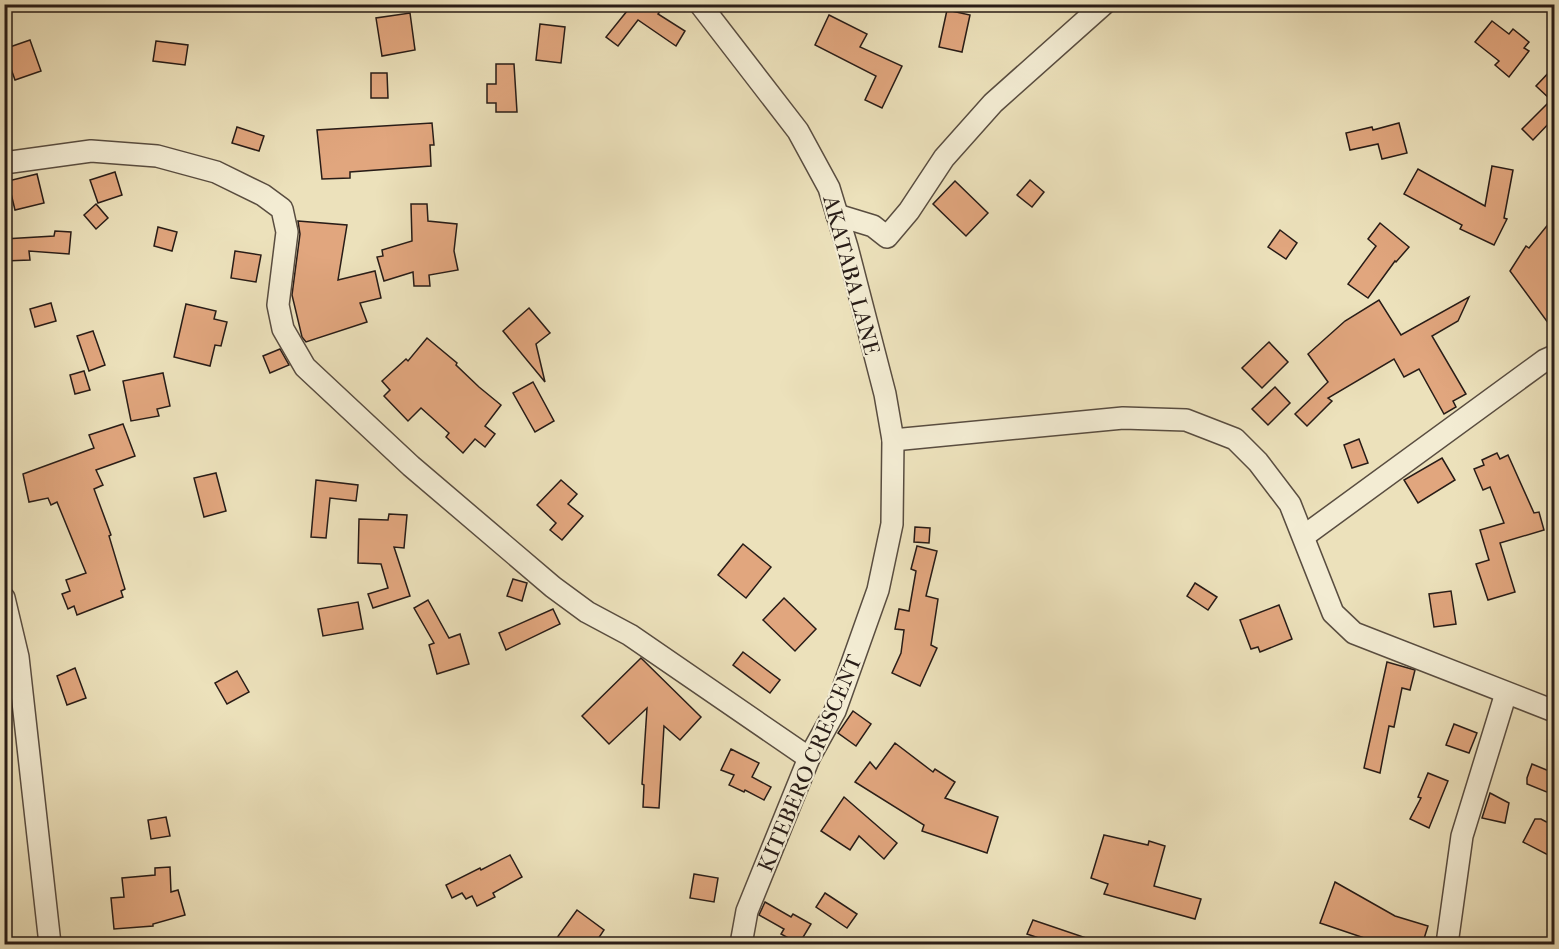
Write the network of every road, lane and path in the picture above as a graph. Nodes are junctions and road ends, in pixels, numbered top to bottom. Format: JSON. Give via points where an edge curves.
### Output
{"nodes":[{"id":1,"x":700,"y":4,"type":"edge"},
{"id":2,"x":1104,"y":4,"type":"edge"},
{"id":3,"x":4,"y":163,"type":"edge"},
{"id":4,"x":837,"y":215,"type":"junction"},
{"id":5,"x":1554,"y":356,"type":"edge"},
{"id":6,"x":893,"y":440,"type":"junction"},
{"id":7,"x":1304,"y":536,"type":"junction"},
{"id":8,"x":4,"y":598,"type":"edge"},
{"id":9,"x":1506,"y":693,"type":"junction"},
{"id":10,"x":1554,"y":711,"type":"edge"},
{"id":11,"x":809,"y":758,"type":"junction"},
{"id":12,"x":50,"y":945,"type":"edge"},
{"id":13,"x":741,"y":945,"type":"edge"},
{"id":14,"x":1448,"y":945,"type":"edge"}],
"edges":[{"from":1,"to":4,"type":"street","name":"AKATABA LANE","via":[[798,131],[829,188]]},
{"from":2,"to":4,"type":"street","via":[[993,103],[944,158],[909,212],[887,237],[873,226]]},
{"from":3,"to":11,"type":"street","via":[[91,151],[157,156],[216,172],[282,209],[287,232],[278,305],[283,329],[305,367],[411,466],[553,587]]},
{"from":4,"to":6,"type":"street","name":"AKATABA LANE","via":[[885,394]]},
{"from":5,"to":7,"type":"street"},
{"from":6,"to":7,"type":"street","via":[[1123,418],[1186,420],[1235,439],[1290,504]]},
{"from":6,"to":11,"type":"street","name":"KITEBERO CRESCENT","via":[[892,524],[878,590],[835,711]]},
{"from":7,"to":9,"type":"street","via":[[1334,613],[1354,633]]},
{"from":8,"to":12,"type":"street","via":[[18,657]]},
{"from":9,"to":10,"type":"street"},
{"from":9,"to":14,"type":"street","via":[[1462,836]]},
{"from":11,"to":13,"type":"street","name":"KITEBERO CRESCENT","via":[[747,911]]}]}
